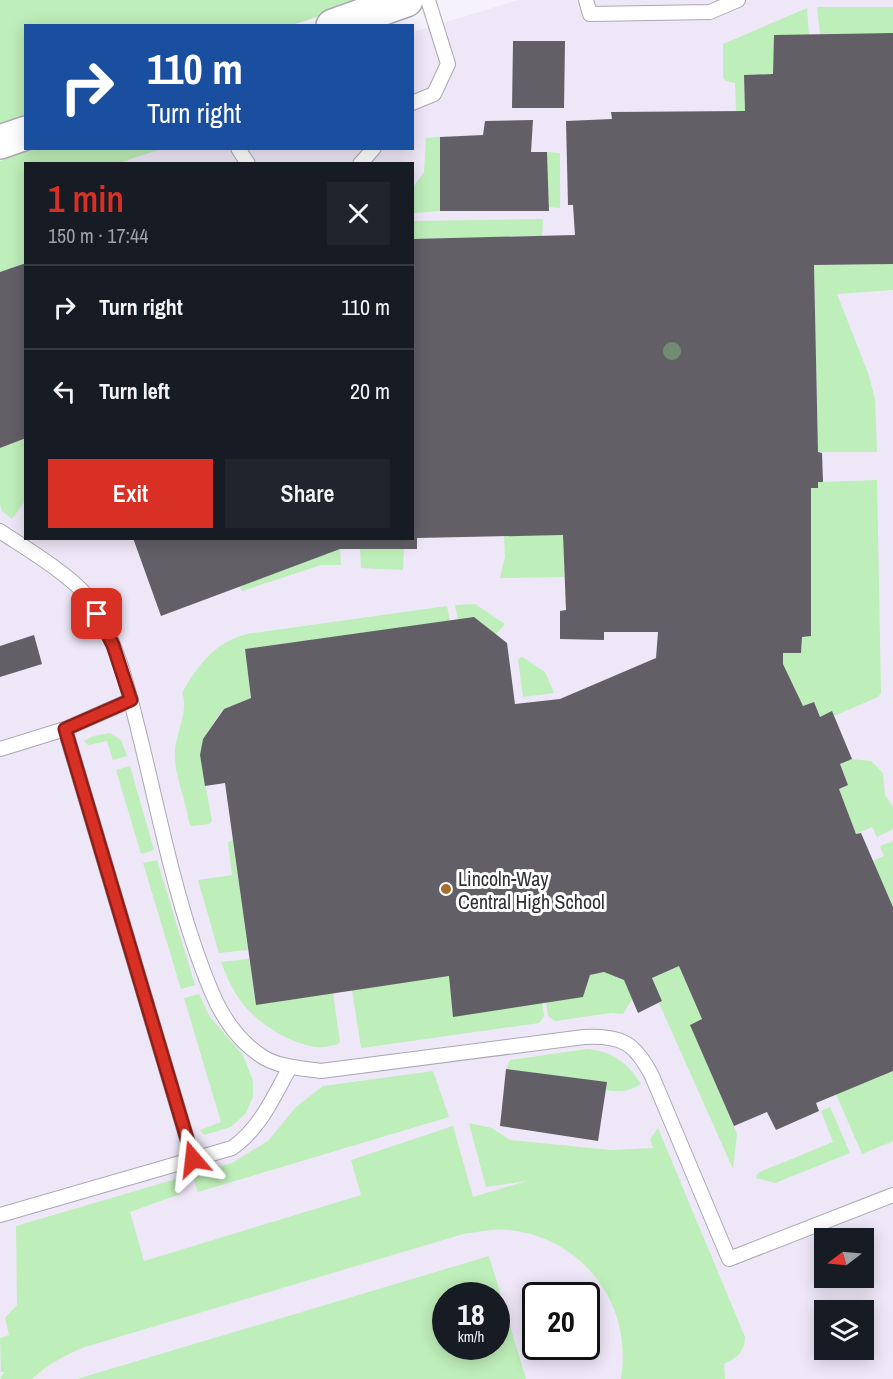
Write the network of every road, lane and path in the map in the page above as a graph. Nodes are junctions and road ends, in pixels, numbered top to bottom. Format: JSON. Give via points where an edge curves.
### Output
{"nodes":[{"id":1,"x":406,"y":0,"type":"edge"},
{"id":2,"x":428,"y":0,"type":"edge"},
{"id":3,"x":586,"y":0,"type":"edge"},
{"id":4,"x":738,"y":0,"type":"edge"},
{"id":5,"x":339,"y":24,"type":"edge"},
{"id":6,"x":414,"y":102,"type":"edge"},
{"id":7,"x":24,"y":134,"type":"edge"},
{"id":8,"x":0,"y":142,"type":"edge"},
{"id":9,"x":372,"y":150,"type":"edge"},
{"id":10,"x":362,"y":162,"type":"edge"},
{"id":11,"x":0,"y":531,"type":"edge"},
{"id":12,"x":131,"y":700,"type":"junction"},
{"id":13,"x":65,"y":729,"type":"junction"},
{"id":14,"x":0,"y":749,"type":"edge"},
{"id":15,"x":290,"y":1067,"type":"junction"},
{"id":16,"x":193,"y":1159,"type":"junction"},
{"id":17,"x":893,"y":1195,"type":"edge"},
{"id":18,"x":0,"y":1215,"type":"edge"}],
"edges":[{"from":1,"to":5,"type":"street"},
{"from":2,"to":6,"type":"lane","via":[[448,64],[434,94]]},
{"from":3,"to":4,"type":"lane","via":[[590,14],[710,12]]},
{"from":7,"to":8,"type":"street"},
{"from":9,"to":10,"type":"lane"},
{"from":11,"to":12,"type":"lane","via":[[56,569],[89,599],[113,645]]},
{"from":12,"to":13,"type":"lane"},
{"from":12,"to":15,"type":"lane","via":[[186,921],[210,991],[232,1030],[261,1056]]},
{"from":13,"to":14,"type":"lane"},
{"from":13,"to":16,"type":"lane"},
{"from":15,"to":16,"type":"lane","via":[[245,1139],[232,1148]]},
{"from":15,"to":17,"type":"lane","via":[[321,1071],[354,1068],[584,1036],[624,1041],[636,1049],[652,1076],[729,1259]]},
{"from":16,"to":18,"type":"lane"}]}
